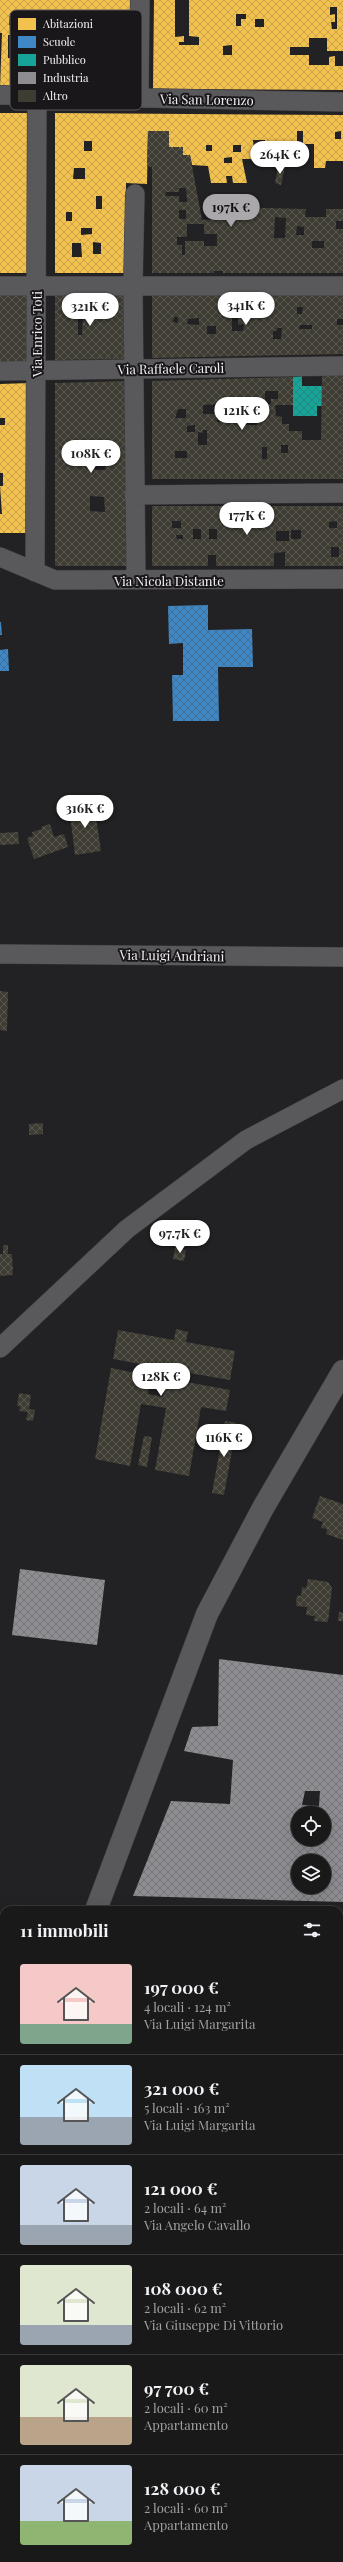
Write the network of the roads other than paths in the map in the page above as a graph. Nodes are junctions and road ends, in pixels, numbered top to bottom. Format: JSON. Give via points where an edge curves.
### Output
{"nodes":[{"id":1,"x":140,"y":0,"type":"edge"},
{"id":2,"x":140,"y":10,"type":"edge"},
{"id":3,"x":142,"y":98,"type":"edge"},
{"id":4,"x":343,"y":102,"type":"edge"},
{"id":5,"x":37,"y":110,"type":"edge"},
{"id":6,"x":135,"y":194,"type":"dead end"},
{"id":7,"x":0,"y":286,"type":"edge"},
{"id":8,"x":133,"y":286,"type":"junction"},
{"id":9,"x":343,"y":286,"type":"edge"},
{"id":10,"x":36,"y":287,"type":"junction"},
{"id":11,"x":343,"y":366,"type":"edge"},
{"id":12,"x":135,"y":369,"type":"junction"},
{"id":13,"x":36,"y":370,"type":"junction"},
{"id":14,"x":0,"y":371,"type":"edge"},
{"id":15,"x":343,"y":493,"type":"edge"},
{"id":16,"x":134,"y":495,"type":"junction"},
{"id":17,"x":0,"y":557,"type":"edge"},
{"id":18,"x":35,"y":572,"type":"junction"},
{"id":19,"x":343,"y":579,"type":"edge"},
{"id":20,"x":136,"y":580,"type":"junction"},
{"id":21,"x":0,"y":954,"type":"edge"},
{"id":22,"x":343,"y":957,"type":"edge"},
{"id":23,"x":343,"y":1089,"type":"edge"},
{"id":24,"x":0,"y":1348,"type":"edge"},
{"id":25,"x":340,"y":1376,"type":"edge"},
{"id":26,"x":98,"y":1906,"type":"edge"}],
"edges":[{"from":1,"to":2,"type":"street"},
{"from":3,"to":4,"type":"street","name":"Via San Lorenzo"},
{"from":5,"to":10,"type":"street","name":"Via Enrico Toti"},
{"from":6,"to":8,"type":"street"},
{"from":7,"to":10,"type":"street"},
{"from":8,"to":9,"type":"street"},
{"from":8,"to":10,"type":"street"},
{"from":8,"to":12,"type":"street"},
{"from":10,"to":13,"type":"street","name":"Via Enrico Toti"},
{"from":11,"to":12,"type":"street","name":"Via Raffaele Caroli"},
{"from":12,"to":13,"type":"street","name":"Via Raffaele Caroli"},
{"from":12,"to":16,"type":"street"},
{"from":13,"to":14,"type":"street","name":"Via Raffaele Caroli"},
{"from":13,"to":18,"type":"street","name":"Via Enrico Toti"},
{"from":15,"to":16,"type":"street"},
{"from":16,"to":20,"type":"street"},
{"from":17,"to":18,"type":"street","name":"Via Nicola Distante"},
{"from":18,"to":20,"type":"street","name":"Via Nicola Distante","via":[[55,580]]},
{"from":19,"to":20,"type":"street","name":"Via Nicola Distante"},
{"from":21,"to":22,"type":"street","name":"Via Luigi Andriani"},
{"from":23,"to":24,"type":"street","via":[[246,1140],[127,1229]]},
{"from":25,"to":26,"type":"street","via":[[263,1508],[207,1614]]}]}
